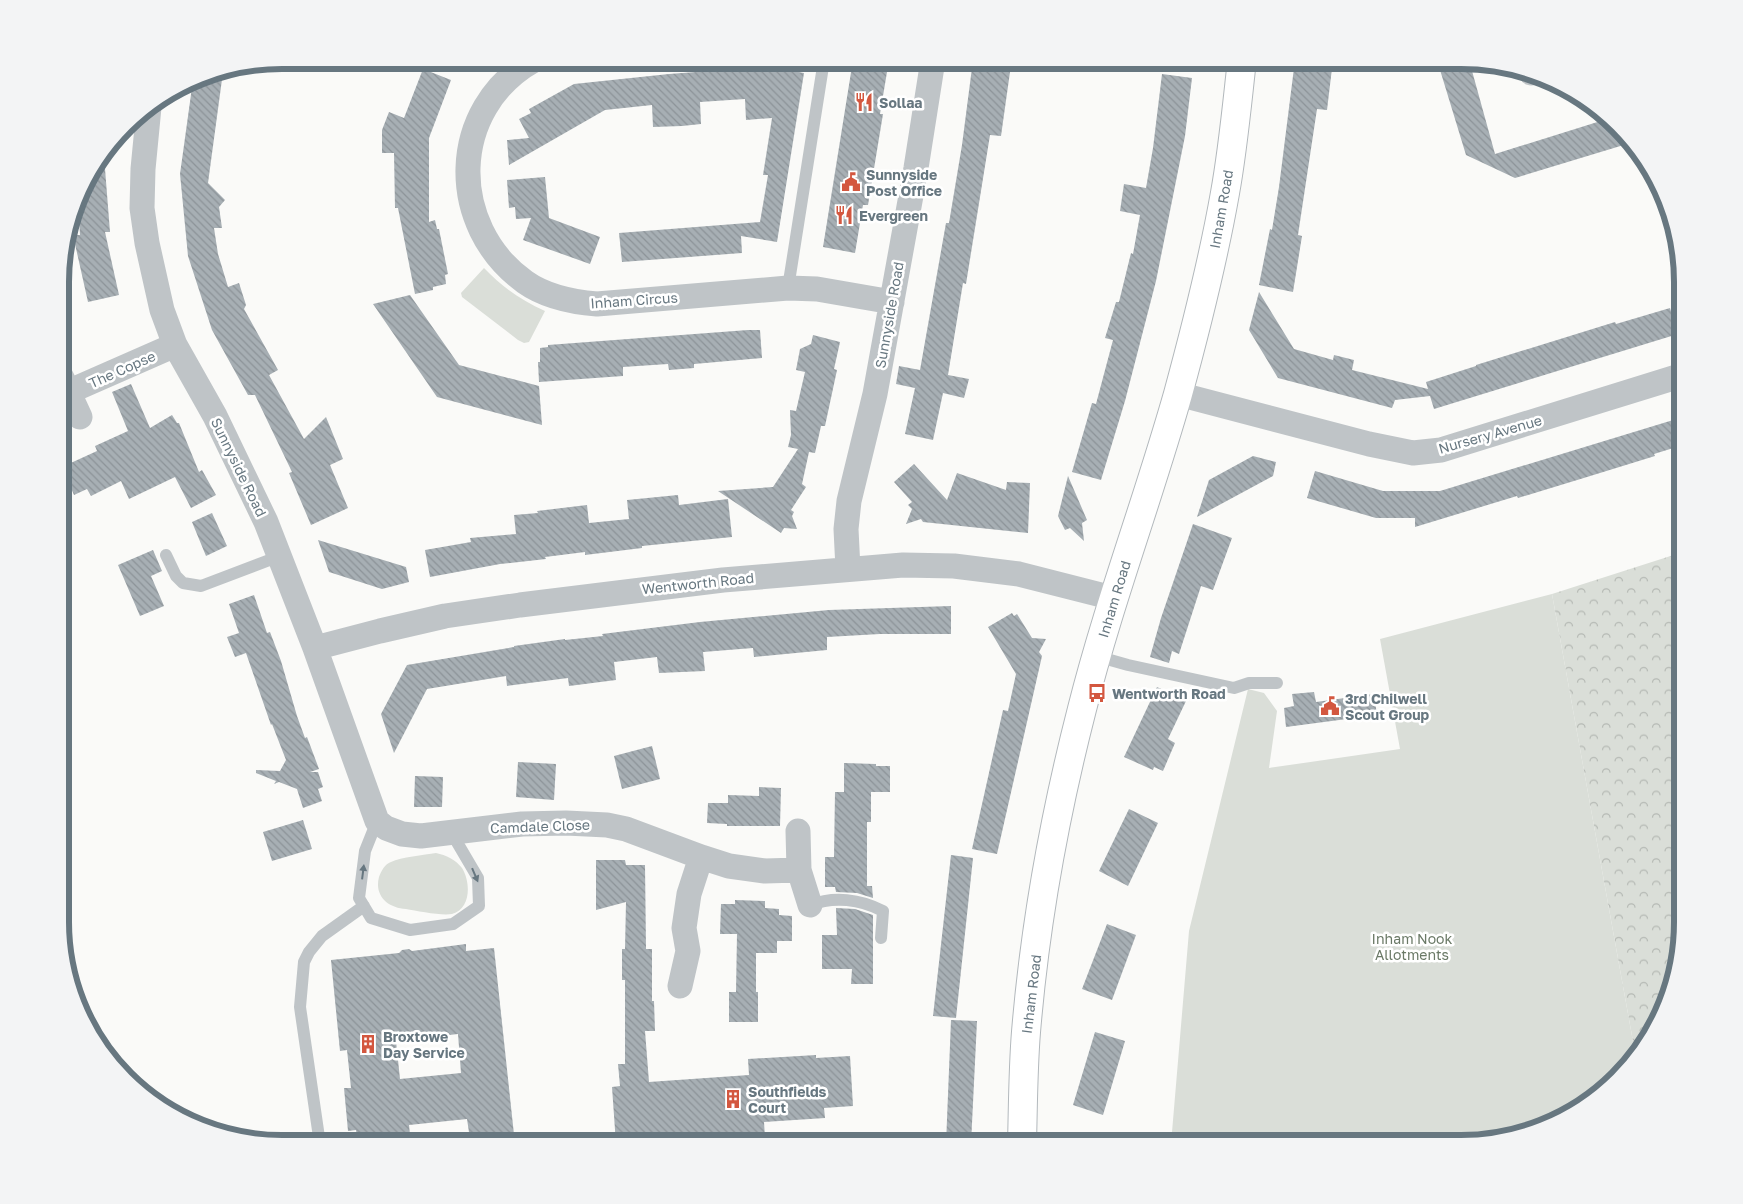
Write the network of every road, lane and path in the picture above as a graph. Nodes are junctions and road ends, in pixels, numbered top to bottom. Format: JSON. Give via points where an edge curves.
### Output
{"nodes":[{"id":1,"x":519,"y":69,"type":"edge"},
{"id":2,"x":823,"y":69,"type":"edge"},
{"id":3,"x":931,"y":69,"type":"edge"},
{"id":4,"x":1241,"y":69,"type":"edge"},
{"id":5,"x":148,"y":116,"type":"edge"},
{"id":6,"x":788,"y":288,"type":"junction"},
{"id":7,"x":892,"y":302,"type":"junction"},
{"id":8,"x":175,"y":345,"type":"junction"},
{"id":9,"x":1674,"y":377,"type":"edge"},
{"id":10,"x":69,"y":384,"type":"edge"},
{"id":11,"x":69,"y":394,"type":"edge"},
{"id":12,"x":1178,"y":394,"type":"junction"},
{"id":13,"x":80,"y":417,"type":"dead end"},
{"id":14,"x":166,"y":555,"type":"dead end"},
{"id":15,"x":280,"y":556,"type":"junction"},
{"id":16,"x":848,"y":569,"type":"junction"},
{"id":17,"x":1113,"y":598,"type":"junction"},
{"id":18,"x":315,"y":648,"type":"junction"},
{"id":19,"x":1096,"y":656,"type":"junction"},
{"id":20,"x":1276,"y":682,"type":"dead end"},
{"id":21,"x":377,"y":821,"type":"junction"},
{"id":22,"x":798,"y":831,"type":"dead end"},
{"id":23,"x":451,"y":832,"type":"junction"},
{"id":24,"x":701,"y":857,"type":"junction"},
{"id":25,"x":799,"y":870,"type":"junction"},
{"id":26,"x":810,"y":905,"type":"joint"},
{"id":27,"x":364,"y":906,"type":"junction"},
{"id":28,"x":881,"y":938,"type":"dead end"},
{"id":29,"x":680,"y":986,"type":"dead end"},
{"id":30,"x":319,"y":1135,"type":"edge"},
{"id":31,"x":1022,"y":1135,"type":"edge"}],
"edges":[{"from":1,"to":6,"type":"street","name":"Inham Circus","via":[[501,85],[481,113],[468,150],[467,170],[473,214],[493,251],[525,282],[574,302],[597,304]]},
{"from":2,"to":6,"type":"lane"},
{"from":3,"to":7,"type":"street","name":"Sunnyside Road"},
{"from":4,"to":12,"type":"street","name":"Inham Road","via":[[1225,192],[1206,286]]},
{"from":5,"to":8,"type":"street","name":"Sunnyside Road","via":[[142,169],[142,208],[162,310]]},
{"from":6,"to":7,"type":"street","name":"Inham Circus","via":[[817,289]]},
{"from":7,"to":16,"type":"street","name":"Sunnyside Road","via":[[875,394],[849,501],[846,529]]},
{"from":8,"to":10,"type":"street","name":"The Copse"},
{"from":8,"to":15,"type":"street","name":"Sunnyside Road","via":[[235,456]]},
{"from":9,"to":12,"type":"street","name":"Nursery Avenue","via":[[1441,450],[1413,453]]},
{"from":11,"to":13,"type":"street","name":"The Copse"},
{"from":12,"to":17,"type":"street","name":"Inham Road"},
{"from":14,"to":15,"type":"lane","via":[[176,576],[183,582],[201,586]]},
{"from":15,"to":18,"type":"street","name":"Sunnyside Road"},
{"from":16,"to":17,"type":"street","name":"Wentworth Road","via":[[954,566],[1019,574]]},
{"from":16,"to":18,"type":"street","name":"Wentworth Road","via":[[723,580],[511,606],[445,616]]},
{"from":17,"to":19,"type":"street","name":"Inham Road"},
{"from":18,"to":21,"type":"street","name":"Sunnyside Road"},
{"from":19,"to":20,"type":"lane","via":[[1234,688],[1249,683]]},
{"from":19,"to":31,"type":"street","name":"Inham Road","via":[[1059,808],[1045,885],[1026,1034]]},
{"from":21,"to":23,"type":"street","name":"Camdale Close","via":[[402,834],[421,836]]},
{"from":27,"to":21,"type":"lane","one_way":true,"via":[[359,898],[365,851]]},
{"from":22,"to":25,"type":"street"},
{"from":23,"to":24,"type":"street","name":"Camdale Close","via":[[522,824],[608,825]]},
{"from":23,"to":27,"type":"lane","one_way":true,"via":[[478,878],[479,906],[454,924],[410,930],[371,918]]},
{"from":24,"to":25,"type":"street","name":"Camdale Close","via":[[729,866],[765,871]]},
{"from":24,"to":29,"type":"street","via":[[689,894],[684,928],[688,951]]},
{"from":25,"to":26,"type":"street"},
{"from":26,"to":28,"type":"lane","via":[[824,900],[871,904],[883,911]]},
{"from":27,"to":30,"type":"lane","via":[[322,936],[304,962],[300,1007]]}]}
